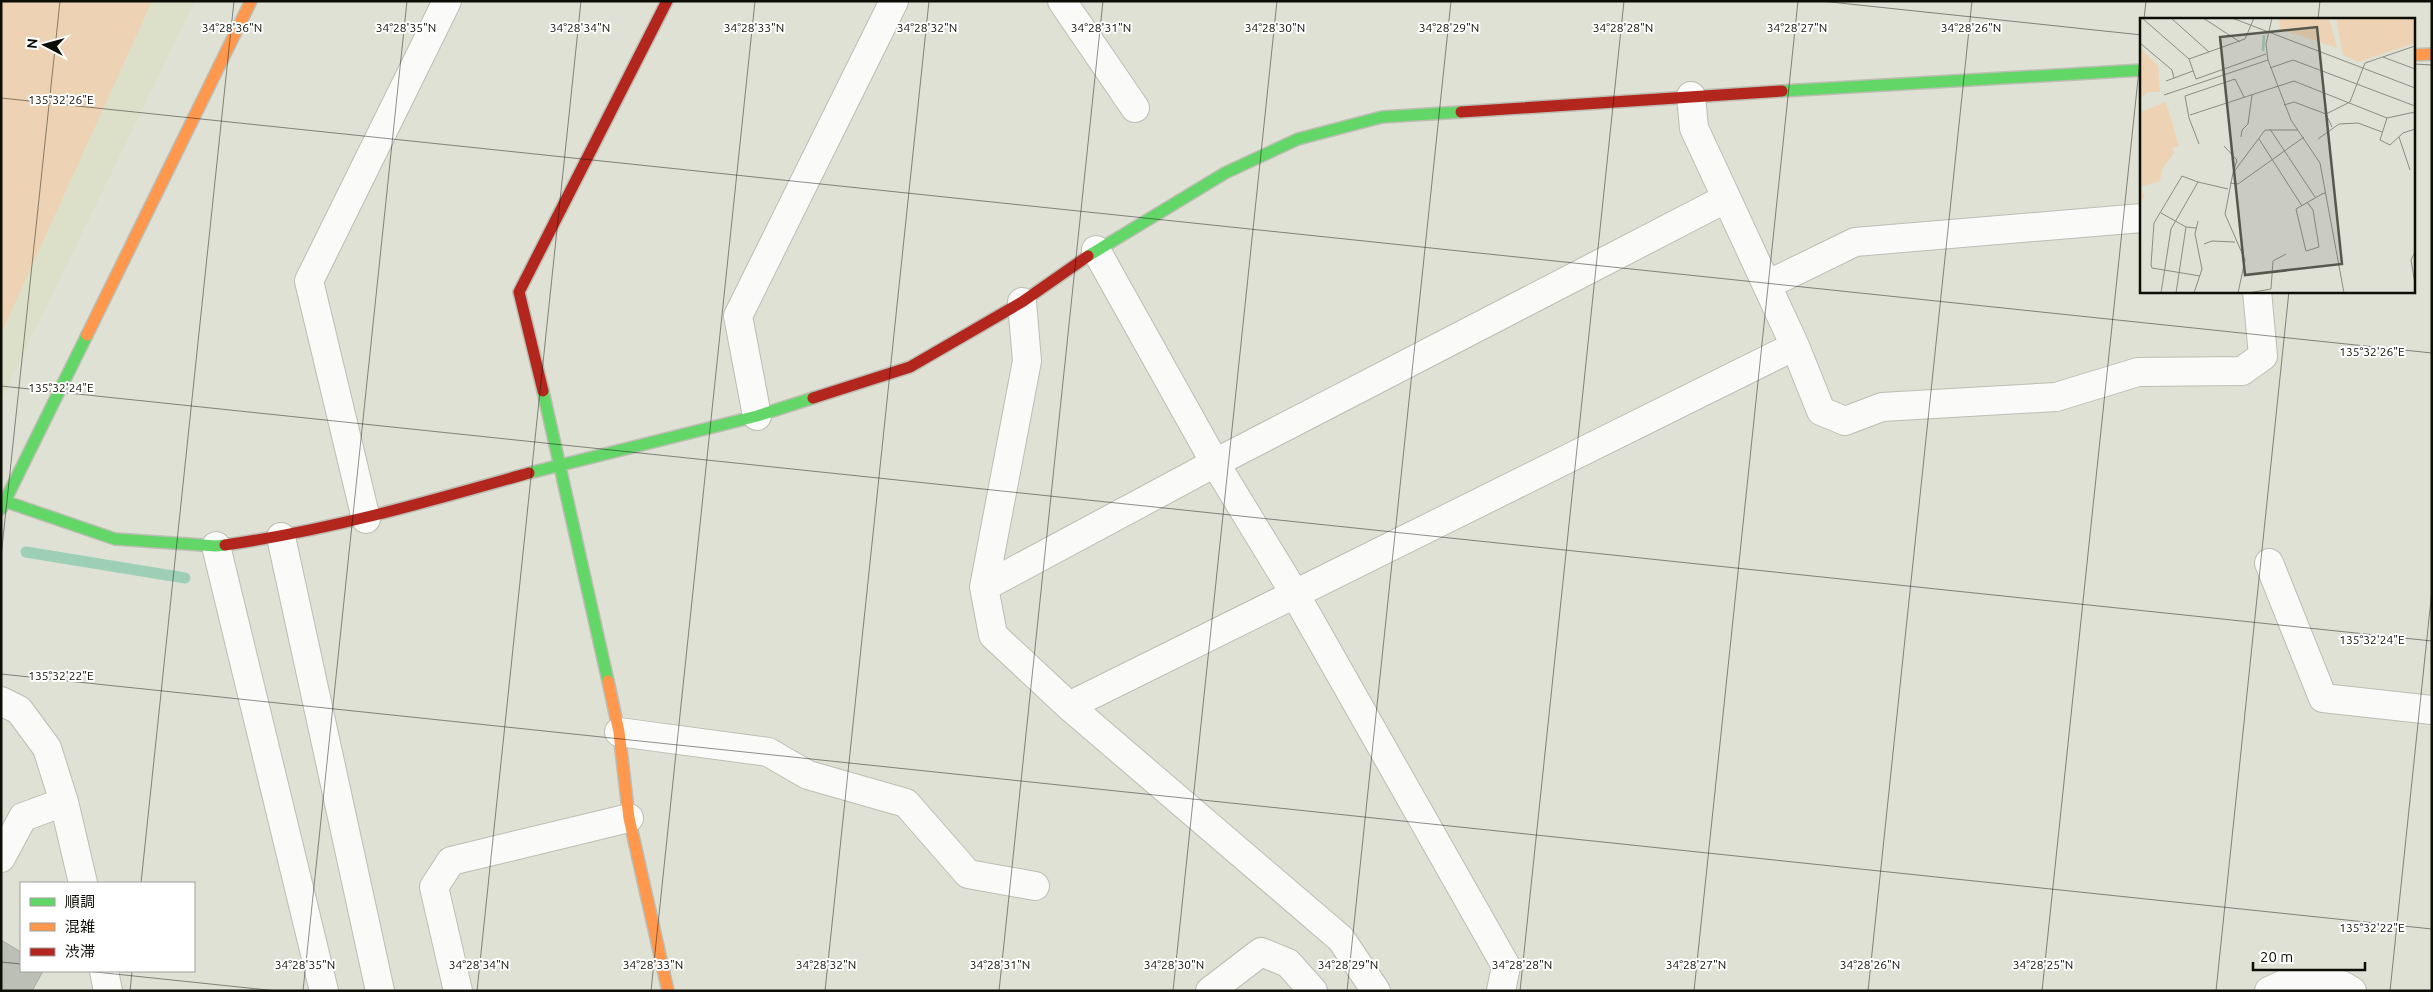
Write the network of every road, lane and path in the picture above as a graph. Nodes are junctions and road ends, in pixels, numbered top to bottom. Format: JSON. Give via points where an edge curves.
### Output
{"nodes":[{"id":1,"x":252,"y":1,"type":"edge"},
{"id":2,"x":447,"y":1,"type":"edge"},
{"id":3,"x":667,"y":1,"type":"edge"},
{"id":4,"x":894,"y":1,"type":"edge"},
{"id":5,"x":1062,"y":1,"type":"edge"},
{"id":6,"x":2432,"y":54,"type":"edge"},
{"id":7,"x":2416,"y":55,"type":"edge"},
{"id":8,"x":2140,"y":70,"type":"edge"},
{"id":9,"x":1691,"y":96,"type":"junction"},
{"id":10,"x":1135,"y":108,"type":"dead end"},
{"id":11,"x":1725,"y":199,"type":"junction"},
{"id":12,"x":2140,"y":218,"type":"edge"},
{"id":13,"x":1096,"y":250,"type":"junction"},
{"id":14,"x":1767,"y":285,"type":"junction"},
{"id":15,"x":2257,"y":292,"type":"edge"},
{"id":16,"x":1022,"y":302,"type":"junction"},
{"id":17,"x":1795,"y":346,"type":"junction"},
{"id":18,"x":757,"y":416,"type":"junction"},
{"id":19,"x":1215,"y":463,"type":"junction"},
{"id":20,"x":560,"y":464,"type":"junction"},
{"id":21,"x":2,"y":504,"type":"edge"},
{"id":22,"x":366,"y":518,"type":"junction"},
{"id":23,"x":281,"y":537,"type":"junction"},
{"id":24,"x":216,"y":546,"type":"junction"},
{"id":25,"x":2269,"y":563,"type":"dead end"},
{"id":26,"x":984,"y":587,"type":"junction"},
{"id":27,"x":1295,"y":594,"type":"junction"},
{"id":28,"x":1,"y":701,"type":"edge"},
{"id":29,"x":1069,"y":706,"type":"junction"},
{"id":30,"x":2432,"y":710,"type":"edge"},
{"id":31,"x":619,"y":732,"type":"junction"},
{"id":32,"x":64,"y":802,"type":"junction"},
{"id":33,"x":629,"y":818,"type":"junction"},
{"id":34,"x":1,"y":858,"type":"edge"},
{"id":35,"x":83,"y":882,"type":"edge"},
{"id":36,"x":1035,"y":886,"type":"dead end"},
{"id":37,"x":104,"y":972,"type":"edge"},
{"id":38,"x":108,"y":991,"type":"edge"},
{"id":39,"x":324,"y":991,"type":"edge"},
{"id":40,"x":380,"y":991,"type":"edge"},
{"id":41,"x":458,"y":991,"type":"edge"},
{"id":42,"x":668,"y":991,"type":"edge"},
{"id":43,"x":1210,"y":991,"type":"edge"},
{"id":44,"x":1313,"y":991,"type":"edge"},
{"id":45,"x":1376,"y":991,"type":"edge"},
{"id":46,"x":1501,"y":991,"type":"edge"},
{"id":47,"x":2269,"y":991,"type":"edge"},
{"id":48,"x":2352,"y":991,"type":"edge"}],
"edges":[{"from":1,"to":21,"type":"street"},
{"from":2,"to":22,"type":"street","via":[[309,281]]},
{"from":3,"to":20,"type":"street","via":[[519,292]]},
{"from":4,"to":18,"type":"street","via":[[738,316]]},
{"from":5,"to":10,"type":"street"},
{"from":6,"to":7,"type":"street"},
{"from":8,"to":9,"type":"street"},
{"from":9,"to":11,"type":"street","via":[[1694,128]]},
{"from":9,"to":13,"type":"street","via":[[1382,117],[1298,139],[1225,173]]},
{"from":11,"to":14,"type":"street"},
{"from":11,"to":19,"type":"street"},
{"from":12,"to":14,"type":"street","via":[[1855,242]]},
{"from":13,"to":16,"type":"street"},
{"from":13,"to":19,"type":"street"},
{"from":14,"to":17,"type":"street"},
{"from":15,"to":17,"type":"street","via":[[2263,356],[2242,370],[2138,372],[2056,396],[1882,407],[1845,421],[1821,411]]},
{"from":16,"to":18,"type":"street","via":[[910,367]]},
{"from":16,"to":26,"type":"street","via":[[1027,360]]},
{"from":17,"to":27,"type":"street"},
{"from":18,"to":20,"type":"street"},
{"from":19,"to":26,"type":"street"},
{"from":19,"to":27,"type":"street"},
{"from":20,"to":22,"type":"street"},
{"from":20,"to":31,"type":"street"},
{"from":21,"to":24,"type":"street","via":[[116,539]]},
{"from":22,"to":23,"type":"street"},
{"from":23,"to":24,"type":"street"},
{"from":23,"to":40,"type":"street"},
{"from":24,"to":39,"type":"street"},
{"from":25,"to":30,"type":"street","via":[[2323,698]]},
{"from":26,"to":29,"type":"street","via":[[993,635]]},
{"from":27,"to":29,"type":"street"},
{"from":27,"to":46,"type":"street","via":[[1506,966]]},
{"from":28,"to":32,"type":"street","via":[[19,710],[46,748]]},
{"from":29,"to":45,"type":"street","via":[[1341,939]]},
{"from":31,"to":33,"type":"street"},
{"from":31,"to":36,"type":"street","via":[[768,752],[808,775],[906,803],[968,874]]},
{"from":32,"to":34,"type":"street","via":[[23,817]]},
{"from":32,"to":35,"type":"street"},
{"from":33,"to":41,"type":"street","via":[[451,861],[434,888]]},
{"from":33,"to":42,"type":"street"},
{"from":37,"to":38,"type":"street"},
{"from":43,"to":44,"type":"street","via":[[1261,952],[1288,963]]},
{"from":47,"to":48,"type":"street","via":[[2284,984],[2293,984],[2342,985]]}]}
